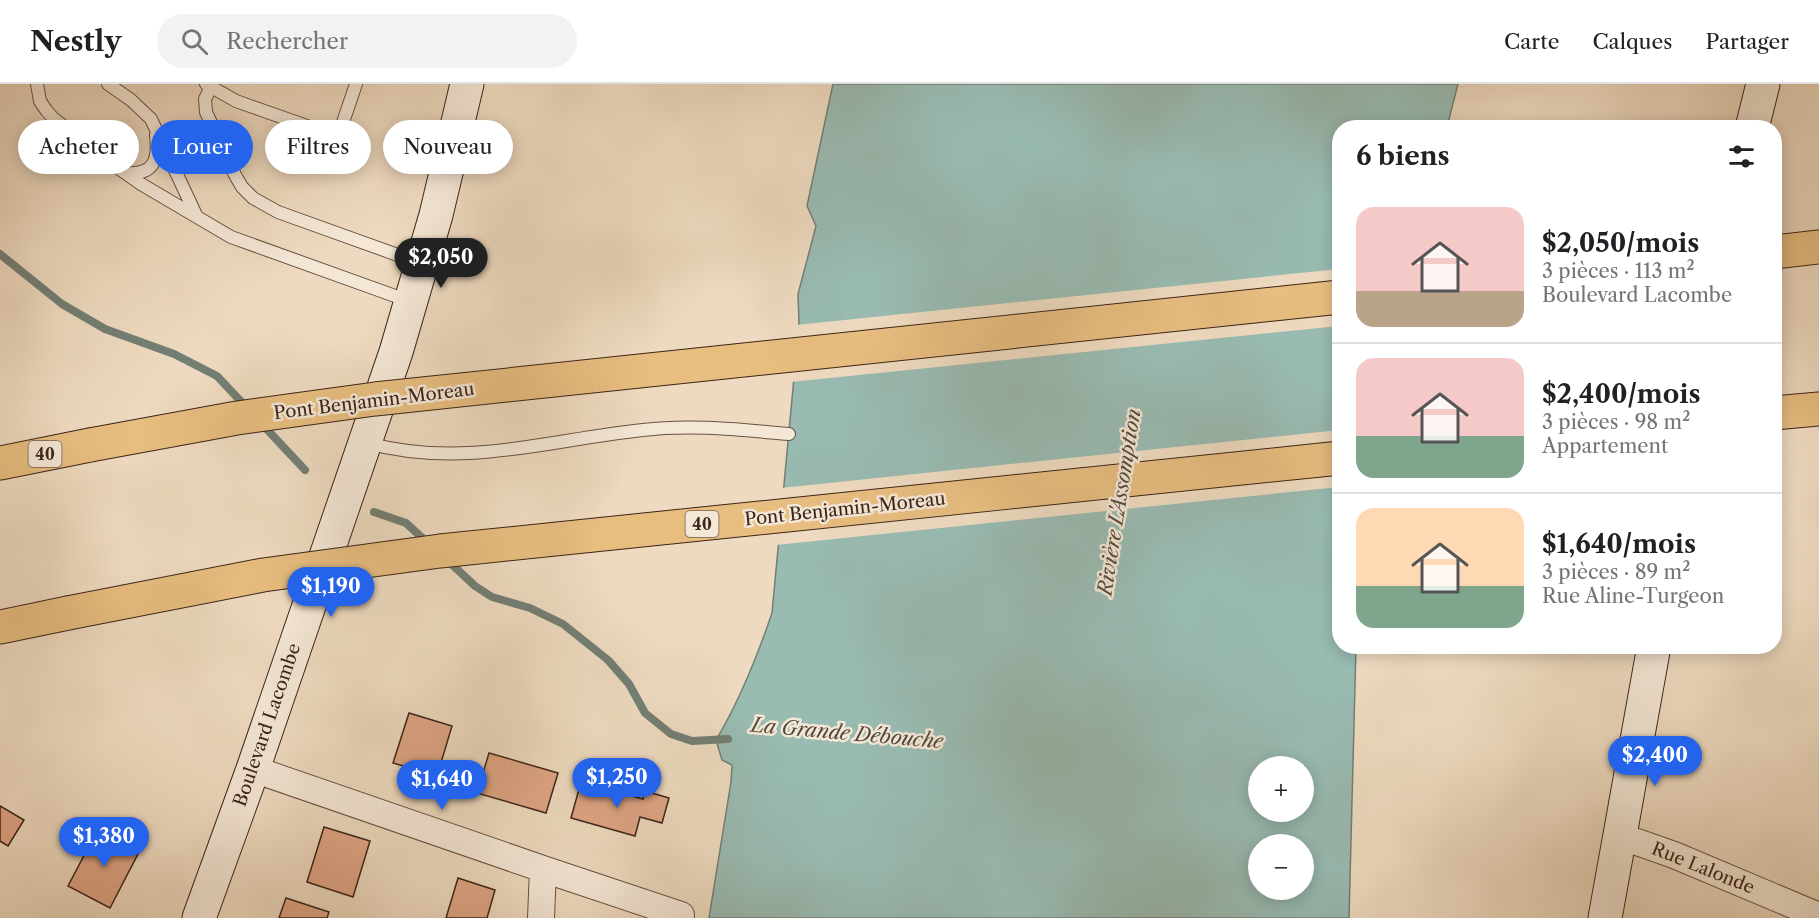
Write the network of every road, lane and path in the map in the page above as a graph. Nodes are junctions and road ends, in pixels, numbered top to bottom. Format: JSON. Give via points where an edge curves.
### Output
{"nodes":[{"id":1,"x":37,"y":84,"type":"edge"},
{"id":2,"x":108,"y":84,"type":"edge"},
{"id":3,"x":356,"y":84,"type":"edge"},
{"id":4,"x":467,"y":84,"type":"edge"},
{"id":5,"x":1764,"y":84,"type":"edge"},
{"id":6,"x":209,"y":86,"type":"edge"},
{"id":7,"x":56,"y":120,"type":"edge"},
{"id":8,"x":151,"y":120,"type":"edge"},
{"id":9,"x":1754,"y":120,"type":"edge"},
{"id":10,"x":151,"y":165,"type":"edge"},
{"id":11,"x":139,"y":173,"type":"edge"},
{"id":12,"x":128,"y":174,"type":"edge"},
{"id":13,"x":176,"y":174,"type":"edge"},
{"id":14,"x":197,"y":218,"type":"junction"},
{"id":15,"x":422,"y":263,"type":"junction"},
{"id":16,"x":1332,"y":298,"type":"edge"},
{"id":17,"x":412,"y":302,"type":"junction"},
{"id":18,"x":1819,"y":409,"type":"edge"},
{"id":19,"x":1782,"y":412,"type":"edge"},
{"id":20,"x":789,"y":434,"type":"dead end"},
{"id":21,"x":366,"y":442,"type":"junction"},
{"id":22,"x":1332,"y":459,"type":"edge"},
{"id":23,"x":0,"y":463,"type":"edge"},
{"id":24,"x":0,"y":627,"type":"edge"},
{"id":25,"x":1653,"y":654,"type":"edge"},
{"id":26,"x":253,"y":769,"type":"junction"},
{"id":27,"x":1619,"y":838,"type":"junction"},
{"id":28,"x":543,"y":869,"type":"junction"},
{"id":29,"x":681,"y":915,"type":"dead end"},
{"id":30,"x":1819,"y":916,"type":"edge"},
{"id":31,"x":199,"y":918,"type":"edge"},
{"id":32,"x":541,"y":918,"type":"edge"},
{"id":33,"x":1605,"y":918,"type":"edge"}],
"edges":[{"from":1,"to":7,"type":"lane","via":[[40,101]]},
{"from":2,"to":8,"type":"lane"},
{"from":3,"to":6,"type":"lane","via":[[338,136],[236,101]]},
{"from":4,"to":15,"type":"main road","name":"Boulevard Lacombe"},
{"from":5,"to":9,"type":"main road"},
{"from":6,"to":15,"type":"lane","via":[[206,112],[235,175],[253,198],[278,212]]},
{"from":10,"to":11,"type":"lane"},
{"from":12,"to":14,"type":"lane"},
{"from":13,"to":14,"type":"lane"},
{"from":14,"to":17,"type":"lane","via":[[231,237]]},
{"from":15,"to":17,"type":"main road","name":"Boulevard Lacombe"},
{"from":16,"to":23,"type":"highway","name":"Pont Benjamin-Moreau","number":"40","bridge":true,"via":[[375,399],[237,418]]},
{"from":17,"to":21,"type":"main road","name":"Boulevard Lacombe"},
{"from":18,"to":19,"type":"highway"},
{"from":20,"to":21,"type":"lane","via":[[671,428],[469,454],[406,451]]},
{"from":21,"to":26,"type":"main road","name":"Boulevard Lacombe"},
{"from":22,"to":24,"type":"highway","name":"Pont Benjamin-Moreau","number":"40","bridge":true,"via":[[397,556],[263,575]]},
{"from":25,"to":27,"type":"main road"},
{"from":26,"to":28,"type":"street"},
{"from":26,"to":31,"type":"main road","name":"Boulevard Lacombe"},
{"from":27,"to":30,"type":"street","name":"Rue Lalonde","via":[[1674,855]]},
{"from":27,"to":33,"type":"main road"},
{"from":28,"to":29,"type":"street"},
{"from":28,"to":32,"type":"street"}]}
